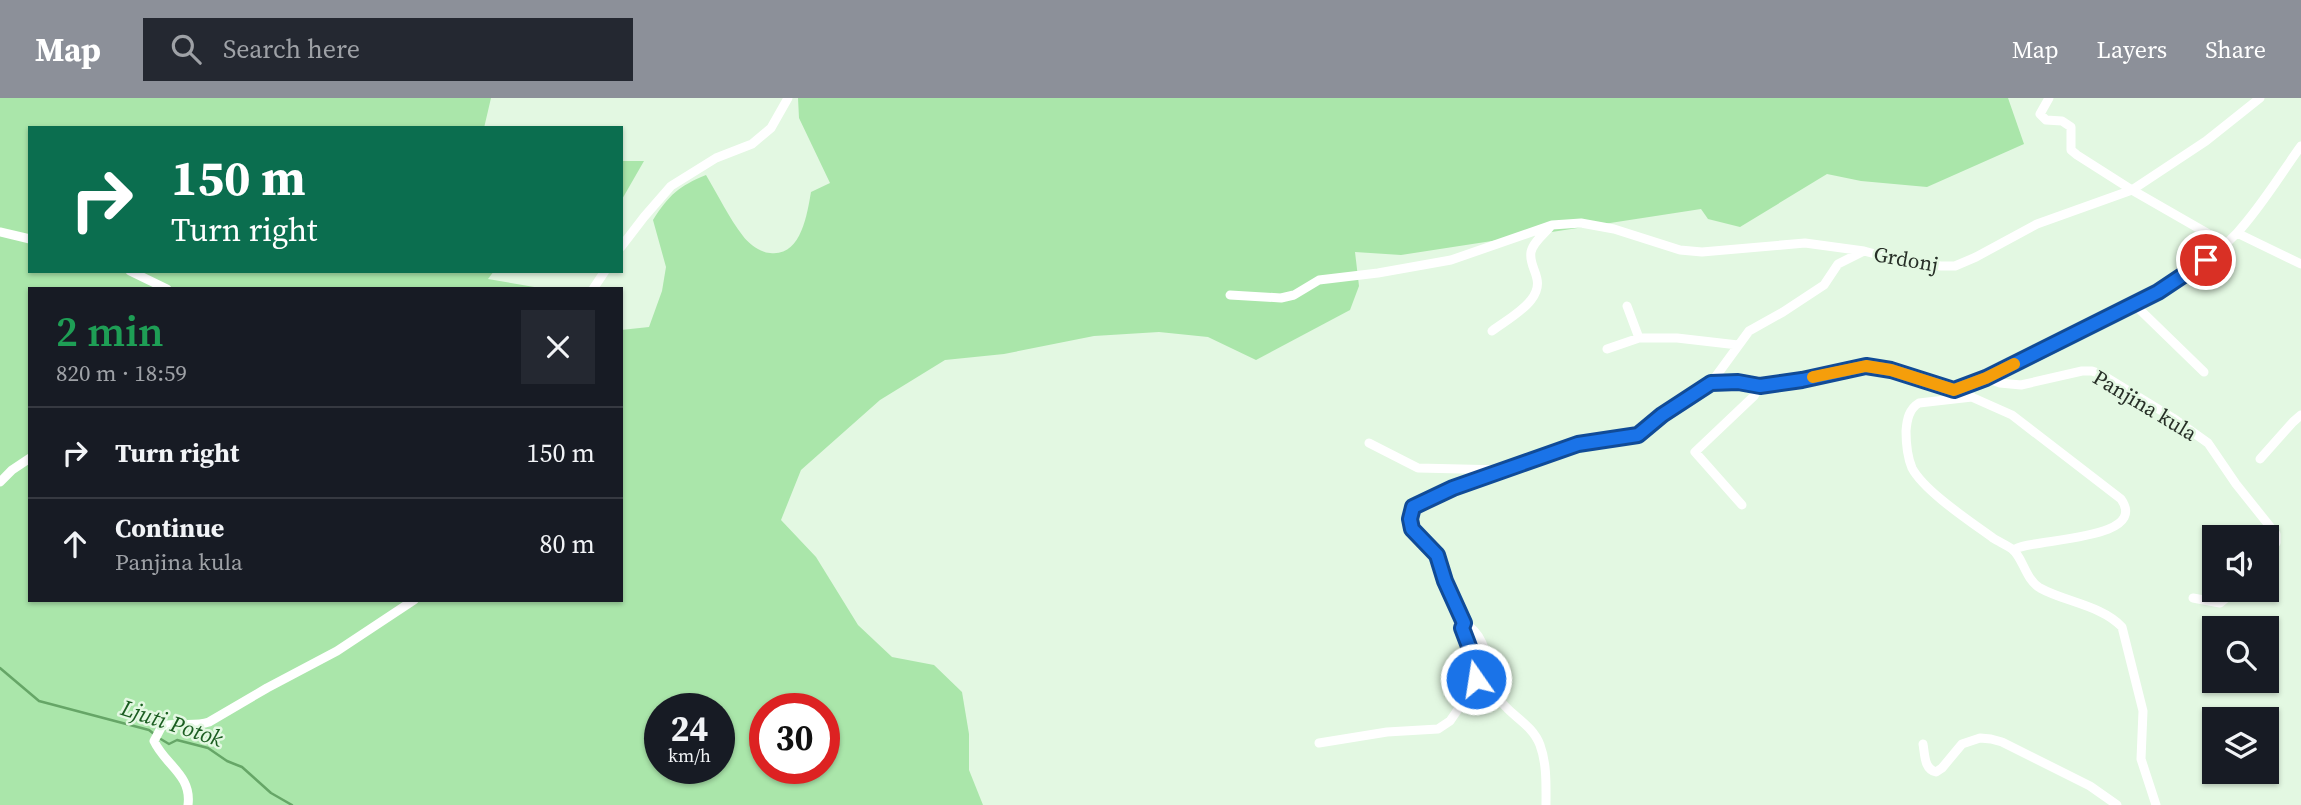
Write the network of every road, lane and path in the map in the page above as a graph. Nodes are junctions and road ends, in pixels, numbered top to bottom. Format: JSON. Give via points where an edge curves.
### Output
{"nodes":[{"id":1,"x":788,"y":98,"type":"edge"},
{"id":2,"x":2049,"y":98,"type":"edge"},
{"id":3,"x":2260,"y":98,"type":"edge"},
{"id":4,"x":2301,"y":146,"type":"edge"},
{"id":5,"x":2132,"y":190,"type":"junction"},
{"id":6,"x":1552,"y":225,"type":"junction"},
{"id":7,"x":0,"y":232,"type":"edge"},
{"id":8,"x":2237,"y":233,"type":"junction"},
{"id":9,"x":28,"y":239,"type":"edge"},
{"id":10,"x":623,"y":244,"type":"edge"},
{"id":11,"x":2226,"y":244,"type":"junction"},
{"id":12,"x":1864,"y":251,"type":"junction"},
{"id":13,"x":2301,"y":264,"type":"edge"},
{"id":14,"x":134,"y":273,"type":"edge"},
{"id":15,"x":163,"y":287,"type":"edge"},
{"id":16,"x":1230,"y":295,"type":"dead end"},
{"id":17,"x":2134,"y":304,"type":"junction"},
{"id":18,"x":1627,"y":306,"type":"dead end"},
{"id":19,"x":1492,"y":331,"type":"dead end"},
{"id":20,"x":1639,"y":338,"type":"junction"},
{"id":21,"x":1738,"y":345,"type":"junction"},
{"id":22,"x":1607,"y":349,"type":"dead end"},
{"id":23,"x":2204,"y":372,"type":"dead end"},
{"id":24,"x":1986,"y":378,"type":"junction"},
{"id":25,"x":1711,"y":383,"type":"junction"},
{"id":26,"x":1760,"y":386,"type":"junction"},
{"id":27,"x":1954,"y":390,"type":"junction"},
{"id":28,"x":1972,"y":397,"type":"junction"},
{"id":29,"x":2301,"y":415,"type":"edge"},
{"id":30,"x":1369,"y":443,"type":"dead end"},
{"id":31,"x":28,"y":459,"type":"edge"},
{"id":32,"x":2260,"y":459,"type":"dead end"},
{"id":33,"x":1505,"y":470,"type":"junction"},
{"id":34,"x":0,"y":482,"type":"edge"},
{"id":35,"x":1742,"y":505,"type":"dead end"},
{"id":36,"x":2269,"y":525,"type":"edge"},
{"id":37,"x":2014,"y":550,"type":"junction"},
{"id":38,"x":2193,"y":598,"type":"dead end"},
{"id":39,"x":2202,"y":600,"type":"edge"},
{"id":40,"x":411,"y":602,"type":"edge"},
{"id":41,"x":1464,"y":623,"type":"junction"},
{"id":42,"x":1319,"y":743,"type":"dead end"},
{"id":43,"x":1923,"y":744,"type":"dead end"},
{"id":44,"x":188,"y":805,"type":"edge"},
{"id":45,"x":1546,"y":805,"type":"edge"},
{"id":46,"x":2117,"y":805,"type":"edge"},
{"id":47,"x":2156,"y":805,"type":"edge"}],
"edges":[{"from":1,"to":10,"type":"street","via":[[771,128],[752,144],[716,158],[671,186]]},
{"from":2,"to":5,"type":"street","via":[[2040,114],[2071,127],[2071,150]]},
{"from":3,"to":5,"type":"street","name":"Grdonj"},
{"from":4,"to":8,"type":"street"},
{"from":5,"to":11,"type":"street"},
{"from":5,"to":12,"type":"street","name":"Grdonj","via":[[2037,224],[1955,266],[1901,261]]},
{"from":6,"to":12,"type":"street","name":"Grdonj","via":[[1581,223],[1702,252],[1805,243]]},
{"from":6,"to":16,"type":"street","name":"Grdonj","via":[[1451,260],[1319,280],[1281,298]]},
{"from":6,"to":19,"type":"street","via":[[1531,251],[1538,284],[1533,298]]},
{"from":7,"to":9,"type":"street"},
{"from":8,"to":11,"type":"street"},
{"from":8,"to":13,"type":"street"},
{"from":11,"to":17,"type":"street","via":[[2183,277]]},
{"from":12,"to":21,"type":"street","via":[[1838,264],[1824,285],[1749,331]]},
{"from":14,"to":15,"type":"street"},
{"from":17,"to":23,"type":"street"},
{"from":17,"to":24,"type":"street"},
{"from":18,"to":20,"type":"street"},
{"from":20,"to":21,"type":"street"},
{"from":20,"to":22,"type":"street"},
{"from":21,"to":25,"type":"street"},
{"from":24,"to":27,"type":"street"},
{"from":24,"to":36,"type":"street","name":"Panjina kula","via":[[2021,385],[2092,371],[2208,443]]},
{"from":25,"to":26,"type":"street"},
{"from":25,"to":33,"type":"street","via":[[1638,435],[1578,444]]},
{"from":26,"to":27,"type":"street","via":[[1866,366]]},
{"from":26,"to":35,"type":"street","via":[[1695,452]]},
{"from":27,"to":28,"type":"street"},
{"from":28,"to":37,"type":"street","via":[[1914,406],[1906,420],[1908,456],[1918,478],[1947,504]]},
{"from":28,"to":37,"type":"street","via":[[2012,415],[2126,506],[2120,522],[2101,531]]},
{"from":29,"to":32,"type":"street"},
{"from":30,"to":33,"type":"street","via":[[1418,468]]},
{"from":31,"to":34,"type":"street"},
{"from":33,"to":41,"type":"street","via":[[1413,507],[1412,529],[1437,555]]},
{"from":37,"to":47,"type":"street","via":[[2037,586],[2122,627],[2143,712],[2141,760]]},
{"from":38,"to":39,"type":"street"},
{"from":40,"to":44,"type":"street","via":[[337,651],[209,722],[162,726],[156,735],[157,748],[184,779]]},
{"from":41,"to":42,"type":"street","via":[[1463,633],[1478,670],[1474,686],[1450,721],[1438,729]]},
{"from":41,"to":45,"type":"street","via":[[1489,660],[1497,696],[1539,742]]},
{"from":43,"to":46,"type":"street","via":[[1927,767],[1936,772],[1968,741],[2002,742],[2090,786]]}]}
